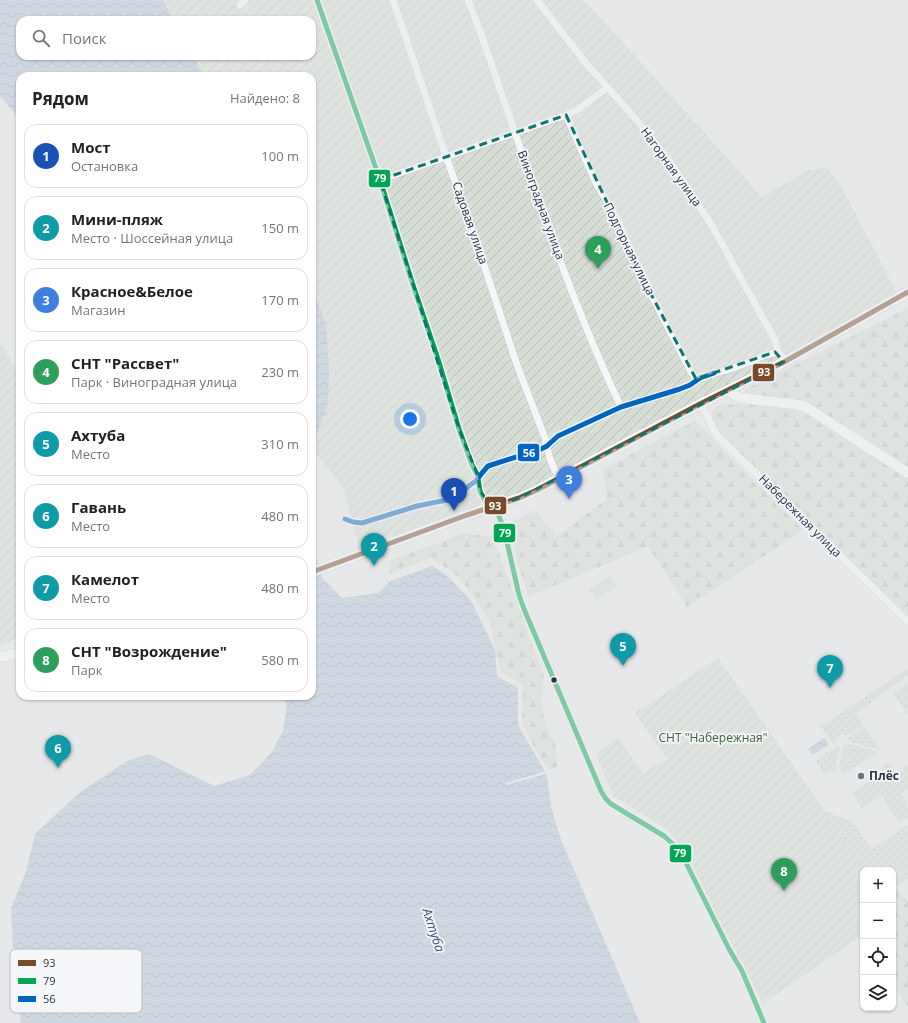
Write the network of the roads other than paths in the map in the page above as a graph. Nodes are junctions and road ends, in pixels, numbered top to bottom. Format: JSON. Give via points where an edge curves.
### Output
{"nodes":[{"id":1,"x":317,"y":0,"type":"edge"},
{"id":2,"x":393,"y":0,"type":"edge"},
{"id":3,"x":468,"y":0,"type":"edge"},
{"id":4,"x":537,"y":0,"type":"edge"},
{"id":5,"x":608,"y":87,"type":"junction"},
{"id":6,"x":566,"y":115,"type":"junction"},
{"id":7,"x":516,"y":133,"type":"junction"},
{"id":8,"x":446,"y":156,"type":"junction"},
{"id":9,"x":380,"y":180,"type":"junction"},
{"id":10,"x":908,"y":292,"type":"edge"},
{"id":11,"x":778,"y":352,"type":"junction"},
{"id":12,"x":784,"y":362,"type":"junction"},
{"id":13,"x":697,"y":380,"type":"junction"},
{"id":14,"x":730,"y":390,"type":"junction"},
{"id":15,"x":700,"y":404,"type":"junction"},
{"id":16,"x":621,"y":407,"type":"junction"},
{"id":17,"x":547,"y":446,"type":"junction"},
{"id":18,"x":908,"y":473,"type":"edge"},
{"id":19,"x":559,"y":478,"type":"junction"},
{"id":20,"x":478,"y":479,"type":"junction"},
{"id":21,"x":492,"y":508,"type":"junction"},
{"id":22,"x":345,"y":519,"type":"dead end"},
{"id":23,"x":316,"y":571,"type":"edge"},
{"id":24,"x":908,"y":622,"type":"edge"},
{"id":25,"x":16,"y":654,"type":"edge"},
{"id":26,"x":0,"y":657,"type":"edge"},
{"id":27,"x":764,"y":1023,"type":"edge"}],
"edges":[{"from":1,"to":9,"type":"street"},
{"from":2,"to":8,"type":"street","name":"Садовая улица"},
{"from":3,"to":7,"type":"street","name":"Виноградная улица"},
{"from":4,"to":5,"type":"street","name":"Нагорная улица","via":[[585,62]]},
{"from":5,"to":6,"type":"street","via":[[579,109]]},
{"from":5,"to":11,"type":"street","name":"Нагорная улица","via":[[670,162],[709,221],[775,340]]},
{"from":6,"to":7,"type":"street"},
{"from":6,"to":13,"type":"street","name":"Подгорная улица","via":[[596,183],[619,222],[644,281]]},
{"from":7,"to":8,"type":"street"},
{"from":7,"to":16,"type":"street","name":"Виноградная улица","via":[[551,237]]},
{"from":8,"to":9,"type":"street"},
{"from":8,"to":17,"type":"street","name":"Садовая улица"},
{"from":9,"to":20,"type":"street","via":[[459,429]]},
{"from":10,"to":12,"type":"street"},
{"from":11,"to":12,"type":"street","name":"Нагорная улица"},
{"from":11,"to":13,"type":"street"},
{"from":12,"to":14,"type":"street"},
{"from":13,"to":16,"type":"street","via":[[680,389]]},
{"from":14,"to":15,"type":"street"},
{"from":14,"to":18,"type":"street","via":[[741,398],[804,406]]},
{"from":15,"to":19,"type":"street"},
{"from":15,"to":24,"type":"street","name":"Набережная улица","via":[[717,435]]},
{"from":16,"to":17,"type":"street","via":[[558,436]]},
{"from":17,"to":19,"type":"street","name":"Садовая улица"},
{"from":17,"to":20,"type":"street","via":[[488,466]]},
{"from":19,"to":21,"type":"street"},
{"from":20,"to":21,"type":"street","via":[[480,491]]},
{"from":20,"to":22,"type":"street","via":[[452,499],[417,506],[362,523]]},
{"from":21,"to":23,"type":"street"},
{"from":21,"to":27,"type":"street","via":[[498,514],[504,529],[524,609],[601,791],[610,804],[664,836],[683,857],[742,971]]},
{"from":25,"to":26,"type":"street"}]}
